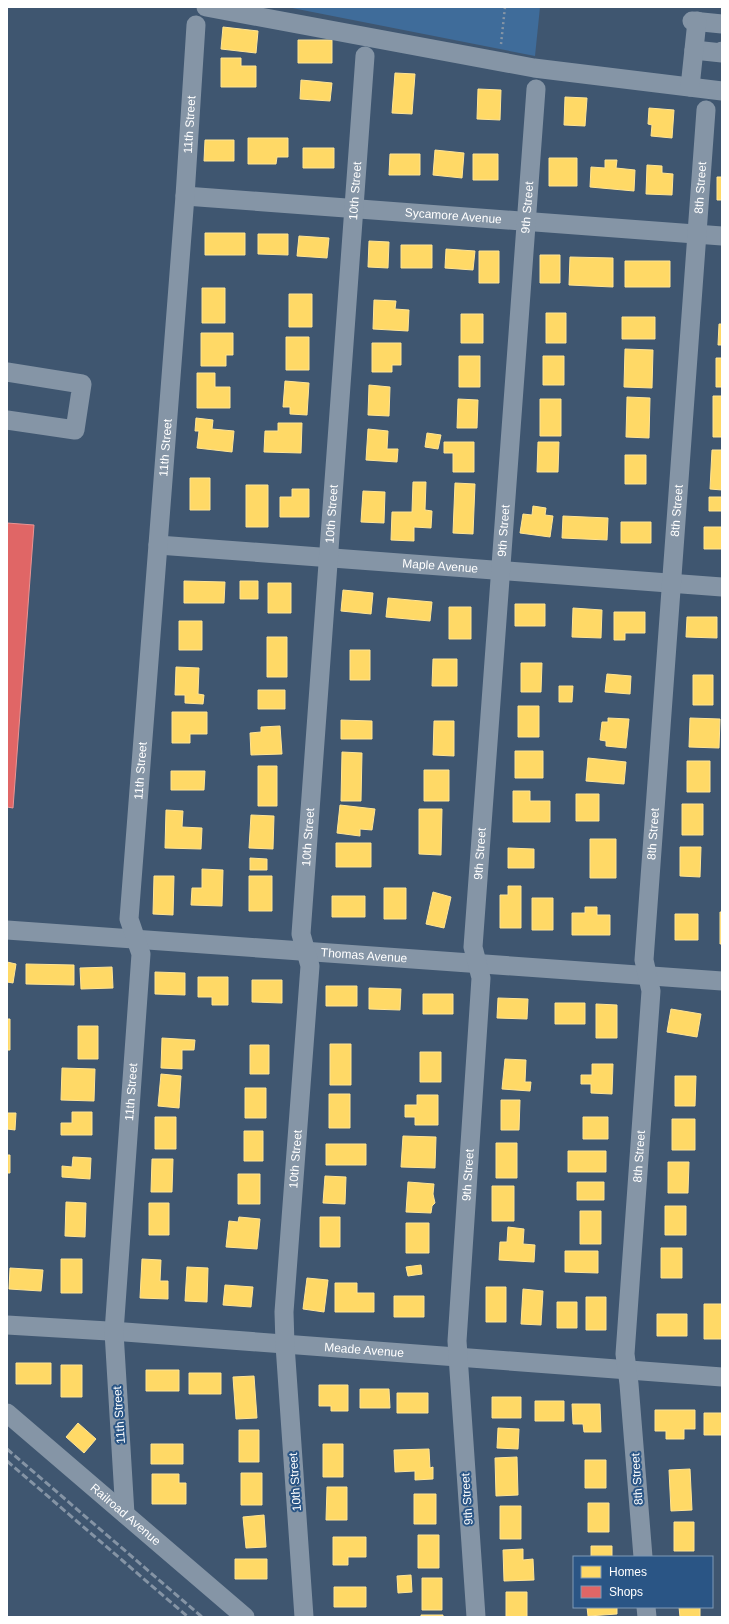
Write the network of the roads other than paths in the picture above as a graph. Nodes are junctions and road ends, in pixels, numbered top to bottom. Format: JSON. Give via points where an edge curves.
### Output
{"nodes":[{"id":1,"x":206,"y":7,"type":"edge"},
{"id":2,"x":722,"y":24,"type":"edge"},
{"id":3,"x":196,"y":25,"type":"dead end"},
{"id":4,"x":694,"y":50,"type":"junction"},
{"id":5,"x":722,"y":51,"type":"edge"},
{"id":6,"x":365,"y":56,"type":"dead end"},
{"id":7,"x":690,"y":87,"type":"junction"},
{"id":8,"x":536,"y":88,"type":"dead end"},
{"id":9,"x":722,"y":91,"type":"edge"},
{"id":10,"x":706,"y":110,"type":"dead end"},
{"id":11,"x":185,"y":196,"type":"junction"},
{"id":12,"x":354,"y":209,"type":"junction"},
{"id":13,"x":525,"y":221,"type":"junction"},
{"id":14,"x":696,"y":234,"type":"junction"},
{"id":15,"x":722,"y":236,"type":"edge"},
{"id":16,"x":7,"y":372,"type":"edge"},
{"id":17,"x":7,"y":420,"type":"edge"},
{"id":18,"x":158,"y":546,"type":"junction"},
{"id":19,"x":328,"y":559,"type":"junction"},
{"id":20,"x":500,"y":571,"type":"junction"},
{"id":21,"x":671,"y":584,"type":"junction"},
{"id":22,"x":722,"y":587,"type":"edge"},
{"id":23,"x":7,"y":930,"type":"edge"},
{"id":24,"x":137,"y":940,"type":"junction"},
{"id":25,"x":306,"y":952,"type":"junction"},
{"id":26,"x":477,"y":964,"type":"junction"},
{"id":27,"x":648,"y":976,"type":"junction"},
{"id":28,"x":722,"y":981,"type":"edge"},
{"id":29,"x":7,"y":1325,"type":"edge"},
{"id":30,"x":114,"y":1332,"type":"junction"},
{"id":31,"x":285,"y":1345,"type":"junction"},
{"id":32,"x":457,"y":1358,"type":"junction"},
{"id":33,"x":628,"y":1370,"type":"junction"},
{"id":34,"x":722,"y":1377,"type":"edge"},
{"id":35,"x":7,"y":1413,"type":"edge"},
{"id":36,"x":125,"y":1514,"type":"junction"},
{"id":37,"x":643,"y":1556,"type":"edge"},
{"id":38,"x":245,"y":1617,"type":"edge"},
{"id":39,"x":304,"y":1617,"type":"edge"},
{"id":40,"x":476,"y":1617,"type":"edge"}],
"edges":[{"from":1,"to":7,"type":"street","via":[[534,68]]},
{"from":2,"to":4,"type":"street","via":[[695,21]]},
{"from":3,"to":11,"type":"street","name":"11th Street"},
{"from":4,"to":5,"type":"street"},
{"from":4,"to":7,"type":"street"},
{"from":6,"to":12,"type":"street","name":"10th Street"},
{"from":7,"to":9,"type":"street"},
{"from":8,"to":13,"type":"street","name":"9th Street"},
{"from":10,"to":14,"type":"street","name":"8th Street"},
{"from":11,"to":12,"type":"street","name":"Sycamore Avenue"},
{"from":11,"to":18,"type":"street","name":"11th Street"},
{"from":12,"to":13,"type":"street","name":"Sycamore Avenue"},
{"from":12,"to":19,"type":"street","name":"10th Street"},
{"from":13,"to":14,"type":"street","name":"Sycamore Avenue"},
{"from":13,"to":20,"type":"street","name":"9th Street"},
{"from":14,"to":15,"type":"street","name":"Sycamore Avenue"},
{"from":14,"to":21,"type":"street","name":"8th Street"},
{"from":16,"to":17,"type":"street","via":[[82,384],[75,430]]},
{"from":18,"to":19,"type":"street","name":"Maple Avenue"},
{"from":18,"to":24,"type":"street","name":"11th Street","via":[[129,919]]},
{"from":19,"to":20,"type":"street","name":"Maple Avenue"},
{"from":19,"to":25,"type":"street","name":"10th Street","via":[[301,934]]},
{"from":20,"to":21,"type":"street","name":"Maple Avenue"},
{"from":20,"to":26,"type":"street","name":"9th Street","via":[[473,947]]},
{"from":21,"to":22,"type":"street","name":"Maple Avenue"},
{"from":21,"to":27,"type":"street","name":"8th Street","via":[[644,960]]},
{"from":23,"to":24,"type":"street","name":"Thomas Avenue"},
{"from":24,"to":25,"type":"street","name":"Thomas Avenue"},
{"from":24,"to":30,"type":"street","name":"11th Street","via":[[141,954]]},
{"from":25,"to":26,"type":"street","name":"Thomas Avenue"},
{"from":25,"to":31,"type":"street","name":"10th Street","via":[[310,966],[284,1312]]},
{"from":26,"to":27,"type":"street","name":"Thomas Avenue"},
{"from":26,"to":32,"type":"street","name":"9th Street","via":[[481,978],[456,1341]]},
{"from":27,"to":28,"type":"street","name":"Thomas Avenue"},
{"from":27,"to":33,"type":"street","name":"8th Street","via":[[651,991],[625,1354]]},
{"from":29,"to":30,"type":"street","name":"Meade Avenue"},
{"from":30,"to":31,"type":"street","name":"Meade Avenue"},
{"from":30,"to":36,"type":"street","name":"11th Street"},
{"from":31,"to":32,"type":"street","name":"Meade Avenue"},
{"from":31,"to":39,"type":"street","name":"10th Street"},
{"from":32,"to":33,"type":"street","name":"Meade Avenue"},
{"from":32,"to":40,"type":"street","name":"9th Street"},
{"from":33,"to":34,"type":"street","name":"Meade Avenue"},
{"from":33,"to":37,"type":"street","name":"8th Street"},
{"from":35,"to":36,"type":"street","name":"Railroad Avenue"},
{"from":36,"to":38,"type":"street","name":"Railroad Avenue"}]}
